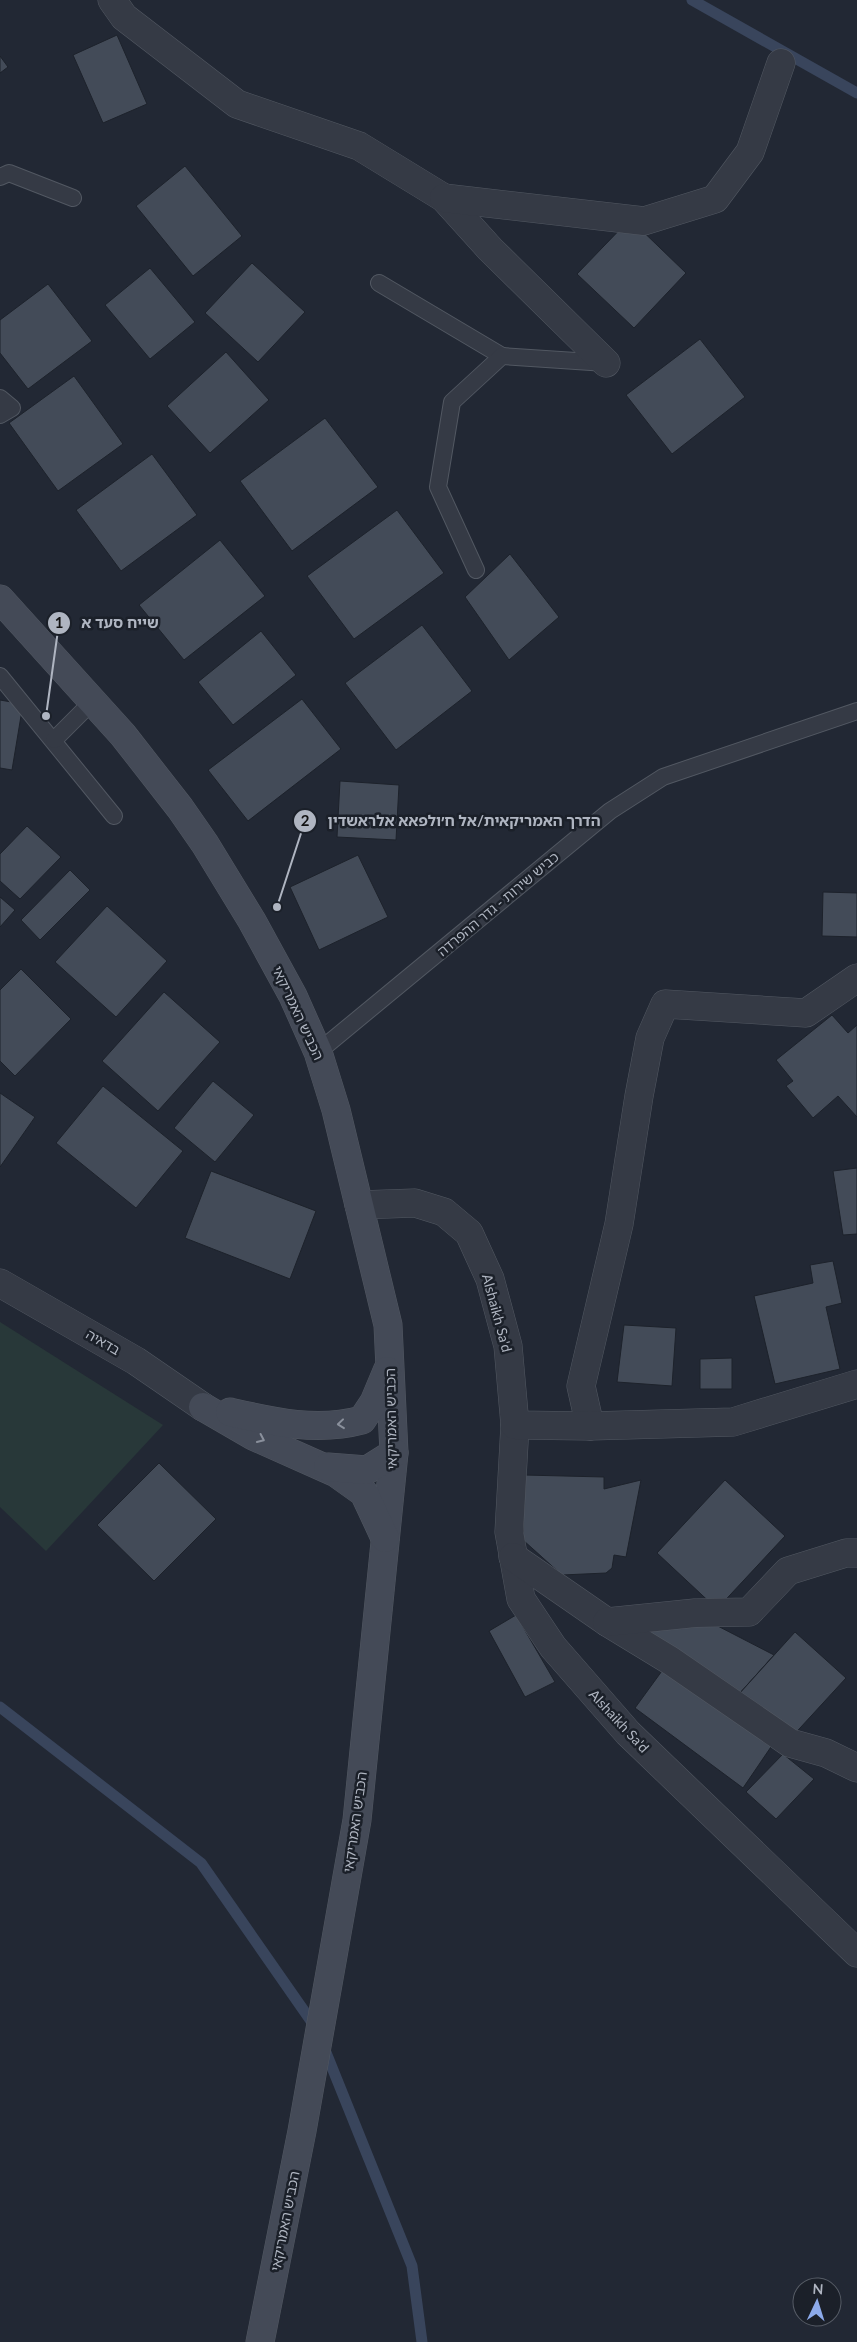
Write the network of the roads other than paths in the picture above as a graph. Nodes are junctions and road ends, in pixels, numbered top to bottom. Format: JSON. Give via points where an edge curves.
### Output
{"nodes":[{"id":1,"x":112,"y":0,"type":"edge"},
{"id":2,"x":781,"y":63,"type":"dead end"},
{"id":3,"x":0,"y":177,"type":"edge"},
{"id":4,"x":73,"y":198,"type":"dead end"},
{"id":5,"x":444,"y":198,"type":"junction"},
{"id":6,"x":379,"y":283,"type":"dead end"},
{"id":7,"x":502,"y":356,"type":"junction"},
{"id":8,"x":606,"y":363,"type":"joint"},
{"id":9,"x":0,"y":398,"type":"edge"},
{"id":10,"x":0,"y":415,"type":"edge"},
{"id":11,"x":476,"y":570,"type":"dead end"},
{"id":12,"x":0,"y":599,"type":"edge"},
{"id":13,"x":0,"y":676,"type":"edge"},
{"id":14,"x":93,"y":701,"type":"junction"},
{"id":15,"x":857,"y":711,"type":"edge"},
{"id":16,"x":54,"y":740,"type":"junction"},
{"id":17,"x":114,"y":816,"type":"dead end"},
{"id":18,"x":857,"y":978,"type":"edge"},
{"id":19,"x":318,"y":1052,"type":"junction"},
{"id":20,"x":359,"y":1205,"type":"junction"},
{"id":21,"x":0,"y":1283,"type":"edge"},
{"id":22,"x":390,"y":1365,"type":"junction"},
{"id":23,"x":857,"y":1384,"type":"edge"},
{"id":24,"x":203,"y":1407,"type":"junction"},
{"id":25,"x":514,"y":1425,"type":"junction"},
{"id":26,"x":590,"y":1426,"type":"junction"},
{"id":27,"x":394,"y":1453,"type":"junction"},
{"id":28,"x":318,"y":1466,"type":"junction"},
{"id":29,"x":386,"y":1540,"type":"junction"},
{"id":30,"x":857,"y":1553,"type":"edge"},
{"id":31,"x":513,"y":1557,"type":"junction"},
{"id":32,"x":607,"y":1622,"type":"junction"},
{"id":33,"x":857,"y":1768,"type":"edge"},
{"id":34,"x":857,"y":1953,"type":"edge"},
{"id":35,"x":260,"y":2342,"type":"edge"}],
"edges":[{"from":1,"to":5,"type":"street","via":[[124,17],[237,104],[359,146]]},
{"from":2,"to":5,"type":"street","via":[[750,152],[715,199],[644,221]]},
{"from":3,"to":4,"type":"lane","via":[[9,173]]},
{"from":5,"to":8,"type":"street","via":[[490,249]]},
{"from":6,"to":7,"type":"lane"},
{"from":7,"to":8,"type":"lane"},
{"from":7,"to":11,"type":"lane","via":[[452,402],[438,487]]},
{"from":9,"to":10,"type":"lane","via":[[12,408]]},
{"from":12,"to":14,"type":"main road","name":"הכביש האמריקאי"},
{"from":13,"to":16,"type":"lane"},
{"from":14,"to":16,"type":"lane"},
{"from":14,"to":19,"type":"main road","name":"הכביש האמריקאי","via":[[129,742],[205,844],[275,963]]},
{"from":15,"to":19,"type":"lane","name":"כביש שירות - גדר ההפרדה","via":[[663,777],[610,811]]},
{"from":16,"to":17,"type":"lane"},
{"from":18,"to":26,"type":"street","via":[[806,1014],[665,1004],[650,1038],[619,1224],[581,1386]]},
{"from":19,"to":20,"type":"main road","name":"הכביש האמריקאי"},
{"from":20,"to":22,"type":"main road","name":"הכביש האמריקאי","via":[[388,1326]]},
{"from":20,"to":25,"type":"street","name":"Alshaikh Sa'd","via":[[415,1203],[444,1212],[469,1233],[490,1279],[508,1346]]},
{"from":21,"to":24,"type":"street","name":"בדאיה","via":[[136,1361]]},
{"from":22,"to":24,"type":"main road","one_way":true,"via":[[374,1402],[362,1420],[344,1425],[299,1426]]},
{"from":22,"to":27,"type":"main road","name":"הכביש האמריקאי"},
{"from":23,"to":26,"type":"street","via":[[733,1422]]},
{"from":24,"to":28,"type":"main road","one_way":true,"via":[[253,1436]]},
{"from":25,"to":26,"type":"street"},
{"from":25,"to":31,"type":"street","name":"Alshaikh Sa'd","via":[[509,1532]]},
{"from":27,"to":28,"type":"main road","via":[[368,1470]]},
{"from":27,"to":29,"type":"main road","name":"הכביש האמריקאי"},
{"from":28,"to":29,"type":"main road","via":[[336,1473],[364,1493]]},
{"from":29,"to":35,"type":"main road","name":"הכביש האמריקאי","via":[[357,1820],[304,2121]]},
{"from":30,"to":32,"type":"street","via":[[846,1553],[788,1571],[749,1612],[695,1613]]},
{"from":31,"to":32,"type":"street"},
{"from":31,"to":34,"type":"street","name":"Alshaikh Sa'd","via":[[521,1599],[553,1647],[628,1733]]},
{"from":32,"to":33,"type":"street","via":[[671,1660],[790,1742],[826,1753]]}]}
